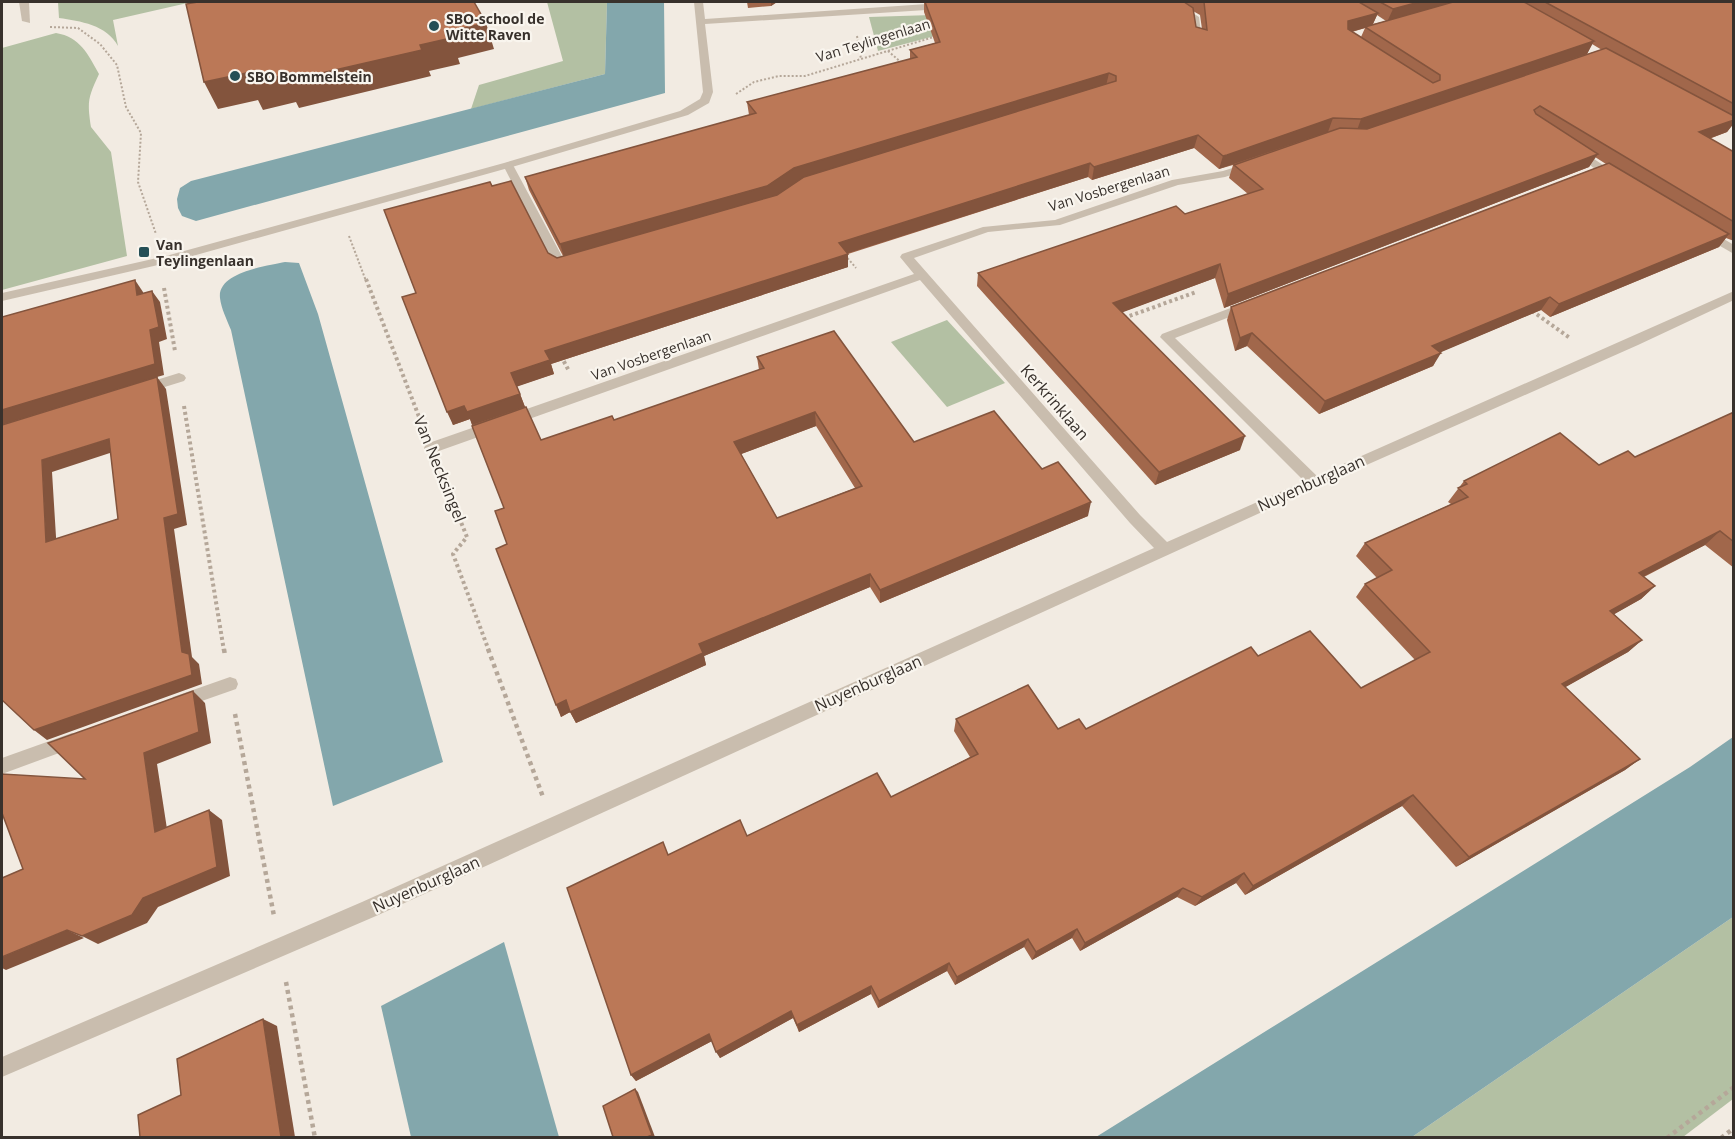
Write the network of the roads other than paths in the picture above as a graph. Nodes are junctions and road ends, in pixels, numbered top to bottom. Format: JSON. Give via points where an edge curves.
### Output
{"nodes":[{"id":1,"x":24,"y":2,"type":"edge"},
{"id":2,"x":698,"y":2,"type":"edge"},
{"id":3,"x":1171,"y":2,"type":"edge"},
{"id":4,"x":956,"y":5,"type":"edge"},
{"id":5,"x":27,"y":21,"type":"road end"},
{"id":6,"x":700,"y":22,"type":"junction"},
{"id":7,"x":1199,"y":39,"type":"edge"},
{"id":8,"x":1564,"y":143,"type":"edge"},
{"id":9,"x":1258,"y":163,"type":"edge"},
{"id":10,"x":508,"y":165,"type":"junction"},
{"id":11,"x":1602,"y":173,"type":"edge"},
{"id":12,"x":1693,"y":225,"type":"edge"},
{"id":13,"x":1734,"y":250,"type":"edge"},
{"id":14,"x":582,"y":259,"type":"edge"},
{"id":15,"x":922,"y":275,"type":"junction"},
{"id":16,"x":1734,"y":295,"type":"edge"},
{"id":17,"x":2,"y":297,"type":"edge"},
{"id":18,"x":1257,"y":302,"type":"edge"},
{"id":19,"x":179,"y":378,"type":"dead end"},
{"id":20,"x":124,"y":394,"type":"edge"},
{"id":21,"x":431,"y":448,"type":"road end"},
{"id":22,"x":1314,"y":482,"type":"junction"},
{"id":23,"x":1166,"y":549,"type":"junction"},
{"id":24,"x":230,"y":684,"type":"dead end"},
{"id":25,"x":165,"y":707,"type":"edge"},
{"id":26,"x":88,"y":735,"type":"edge"},
{"id":27,"x":2,"y":766,"type":"edge"},
{"id":28,"x":2,"y":1067,"type":"edge"}],
"edges":[{"from":1,"to":5,"type":"street"},
{"from":2,"to":6,"type":"street"},
{"from":3,"to":7,"type":"street","via":[[1196,19]]},
{"from":4,"to":6,"type":"street","name":"Van Teylingenlaan"},
{"from":6,"to":10,"type":"street","via":[[708,92],[696,108]]},
{"from":8,"to":11,"type":"street"},
{"from":9,"to":15,"type":"street","name":"Van Vosbergenlaan","via":[[1225,174],[1176,182],[1056,223],[987,229],[906,256]]},
{"from":10,"to":14,"type":"street","via":[[560,266]]},
{"from":10,"to":17,"type":"street","via":[[167,259]]},
{"from":12,"to":13,"type":"street"},
{"from":15,"to":21,"type":"street","name":"Van Vosbergenlaan"},
{"from":15,"to":23,"type":"street","name":"Kerkrinklaan","via":[[1127,510]]},
{"from":16,"to":22,"type":"street","name":"Nuyenburglaan"},
{"from":18,"to":22,"type":"street","via":[[1166,338]]},
{"from":19,"to":20,"type":"street"},
{"from":22,"to":23,"type":"street","name":"Nuyenburglaan"},
{"from":23,"to":28,"type":"street","name":"Nuyenburglaan","via":[[369,909]]},
{"from":24,"to":25,"type":"street"},
{"from":26,"to":27,"type":"street"}]}
